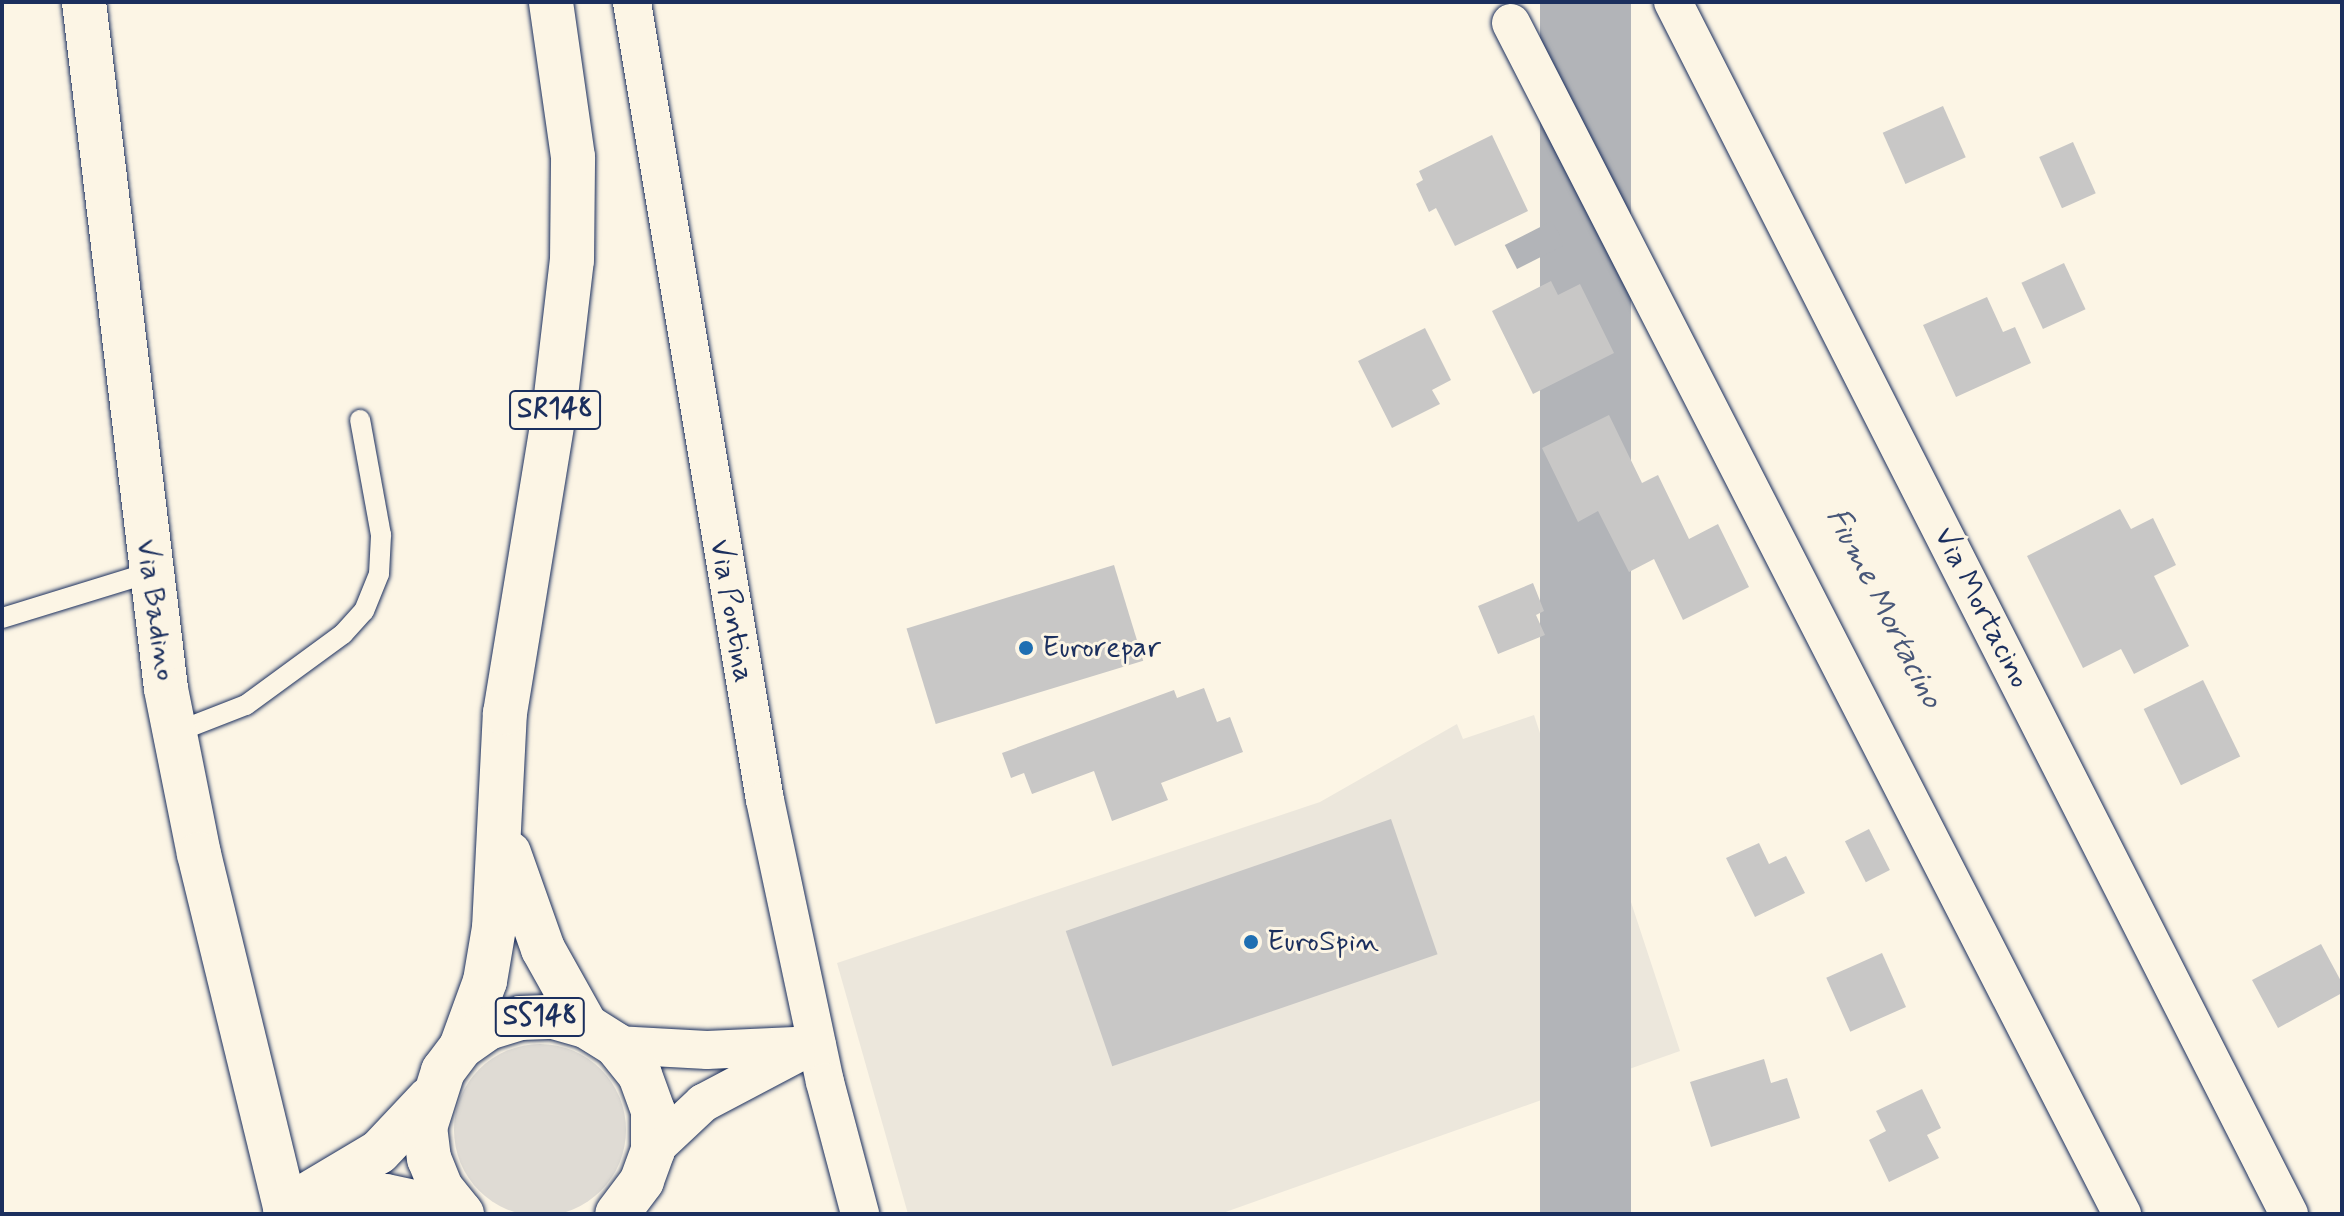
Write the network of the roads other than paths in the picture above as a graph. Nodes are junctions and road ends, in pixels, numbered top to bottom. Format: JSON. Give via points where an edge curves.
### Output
{"nodes":[{"id":1,"x":84,"y":2,"type":"edge"},
{"id":2,"x":551,"y":2,"type":"edge"},
{"id":3,"x":632,"y":2,"type":"edge"},
{"id":4,"x":1673,"y":2,"type":"edge"},
{"id":5,"x":1511,"y":23,"type":"dead end"},
{"id":6,"x":360,"y":420,"type":"dead end"},
{"id":7,"x":148,"y":573,"type":"junction"},
{"id":8,"x":2,"y":618,"type":"edge"},
{"id":9,"x":174,"y":733,"type":"junction"},
{"id":10,"x":500,"y":816,"type":"junction"},
{"id":11,"x":601,"y":1035,"type":"junction"},
{"id":12,"x":817,"y":1045,"type":"junction"},
{"id":13,"x":461,"y":1047,"type":"junction"},
{"id":14,"x":430,"y":1098,"type":"junction"},
{"id":15,"x":638,"y":1190,"type":"edge"},
{"id":16,"x":286,"y":1211,"type":"edge"},
{"id":17,"x":461,"y":1213,"type":"edge"},
{"id":18,"x":860,"y":1214,"type":"edge"},
{"id":19,"x":2122,"y":1214,"type":"edge"},
{"id":20,"x":2289,"y":1214,"type":"edge"}],
"edges":[{"from":1,"to":7,"type":"main road","name":"Via Badino"},
{"from":2,"to":10,"type":"main road","number":"SR148","via":[[573,157],[572,260],[553,421],[510,678]]},
{"from":3,"to":12,"type":"street","name":"Via Pontina","via":[[736,646]]},
{"from":4,"to":20,"type":"street","name":"Via Mortacino"},
{"from":5,"to":19,"type":"street"},
{"from":6,"to":9,"type":"lane","via":[[381,535],[379,574],[364,611],[343,634],[254,699],[215,721]]},
{"from":7,"to":8,"type":"lane"},
{"from":7,"to":9,"type":"main road","name":"Via Badino"},
{"from":9,"to":16,"type":"main road","name":"Via Badino"},
{"from":10,"to":11,"type":"main road","number":"SR148","via":[[534,928]]},
{"from":10,"to":13,"type":"main road","number":"SR148","via":[[492,942],[480,999]]},
{"from":11,"to":12,"type":"street","via":[[707,1050]]},
{"from":11,"to":13,"type":"main road","number":"SS148","via":[[554,1017],[520,1018],[488,1028]]},
{"from":11,"to":15,"type":"main road","number":"SS148","via":[[644,1087],[653,1111]]},
{"from":12,"to":15,"type":"street","via":[[703,1103]]},
{"from":12,"to":18,"type":"street","name":"Via Pontina"},
{"from":13,"to":14,"type":"main road","number":"SS148"},
{"from":14,"to":16,"type":"main road","via":[[379,1152]]},
{"from":14,"to":17,"type":"main road","number":"SS148","via":[[425,1128],[429,1159]]},
{"from":16,"to":17,"type":"main road","via":[[365,1195],[409,1199]]}]}
